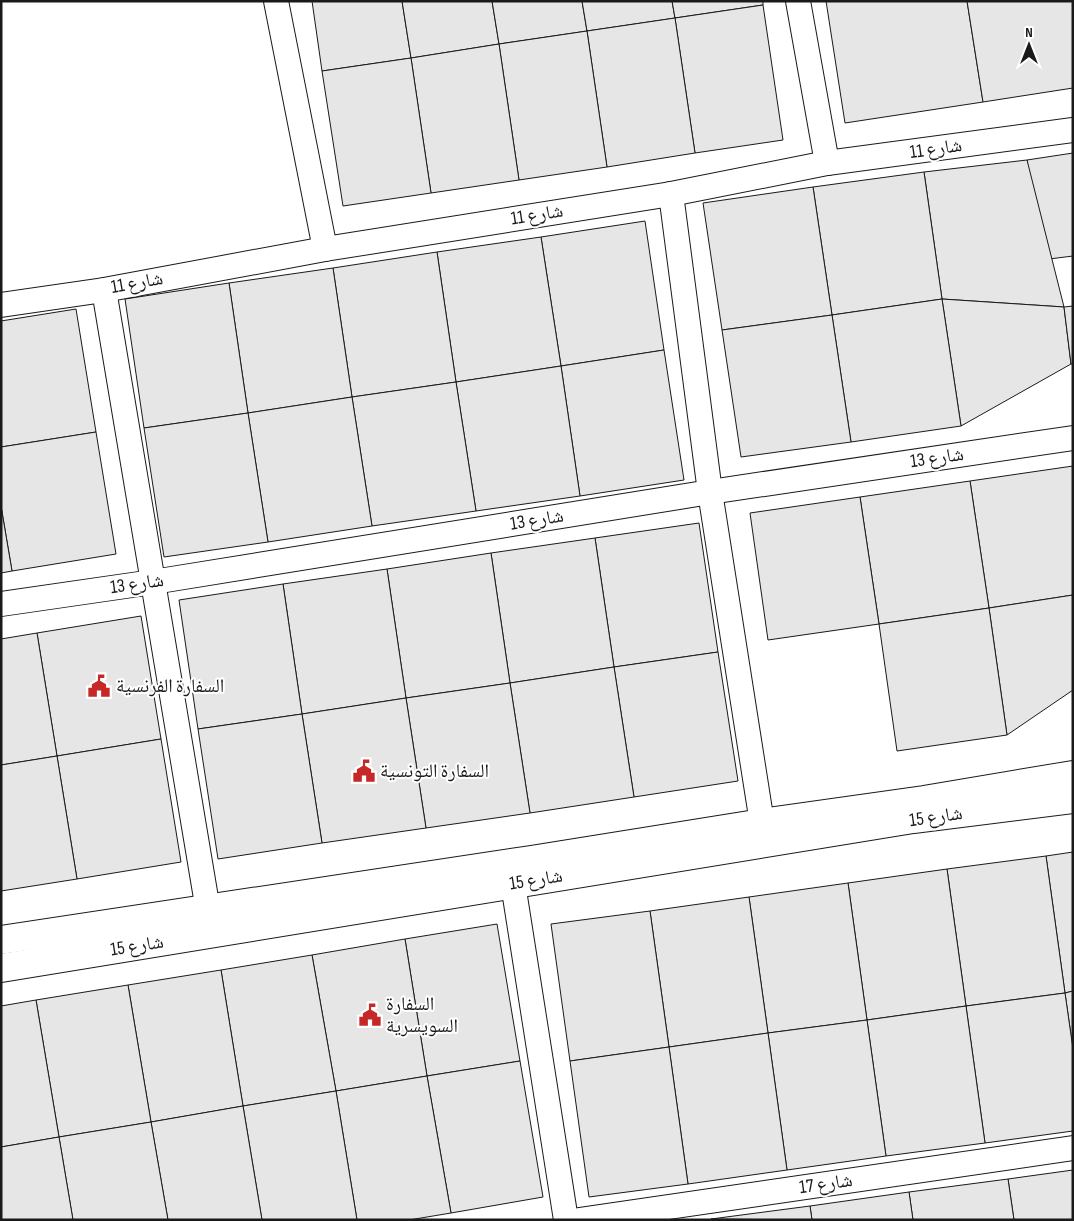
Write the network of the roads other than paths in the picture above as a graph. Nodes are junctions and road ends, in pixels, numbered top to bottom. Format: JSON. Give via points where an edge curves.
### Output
{"nodes":[{"id":1,"x":276,"y":1,"type":"edge"},
{"id":2,"x":798,"y":1,"type":"edge"},
{"id":3,"x":1073,"y":130,"type":"edge"},
{"id":4,"x":827,"y":163,"type":"junction"},
{"id":5,"x":671,"y":194,"type":"junction"},
{"id":6,"x":325,"y":249,"type":"junction"},
{"id":7,"x":104,"y":290,"type":"junction"},
{"id":8,"x":1,"y":305,"type":"edge"},
{"id":9,"x":1073,"y":438,"type":"edge"},
{"id":10,"x":710,"y":492,"type":"junction"},
{"id":11,"x":153,"y":582,"type":"junction"},
{"id":12,"x":1,"y":604,"type":"edge"},
{"id":13,"x":1073,"y":774,"type":"edge"},
{"id":14,"x":1073,"y":799,"type":"edge"},
{"id":15,"x":762,"y":822,"type":"junction"},
{"id":16,"x":512,"y":884,"type":"junction"},
{"id":17,"x":211,"y":921,"type":"junction"},
{"id":18,"x":1,"y":940,"type":"edge"},
{"id":19,"x":1,"y":968,"type":"edge"},
{"id":20,"x":1073,"y":1148,"type":"edge"},
{"id":21,"x":566,"y":1220,"type":"edge"},
{"id":22,"x":579,"y":1220,"type":"edge"}],
"edges":[{"from":1,"to":6,"type":"street"},
{"from":2,"to":4,"type":"street"},
{"from":3,"to":4,"type":"street","name":"شارع 11"},
{"from":4,"to":5,"type":"street","name":"شارع 11"},
{"from":5,"to":6,"type":"street","name":"شارع 11"},
{"from":5,"to":10,"type":"street"},
{"from":6,"to":7,"type":"street","name":"شارع 11"},
{"from":7,"to":8,"type":"street","name":"شارع 11"},
{"from":7,"to":11,"type":"street"},
{"from":9,"to":10,"type":"street","name":"شارع 13"},
{"from":10,"to":11,"type":"street","name":"شارع 13"},
{"from":10,"to":15,"type":"street"},
{"from":11,"to":12,"type":"street","name":"شارع 13"},
{"from":11,"to":17,"type":"street"},
{"from":13,"to":15,"type":"street","name":"شارع 15","via":[[924,800]]},
{"from":14,"to":16,"type":"street","name":"شارع 15","via":[[913,820]]},
{"from":15,"to":17,"type":"street","name":"شارع 15"},
{"from":16,"to":17,"type":"street","name":"شارع 15"},
{"from":16,"to":21,"type":"street"},
{"from":17,"to":18,"type":"street","name":"شارع 15"},
{"from":17,"to":19,"type":"street","name":"شارع 15"},
{"from":20,"to":22,"type":"street","name":"شارع 17"}]}
